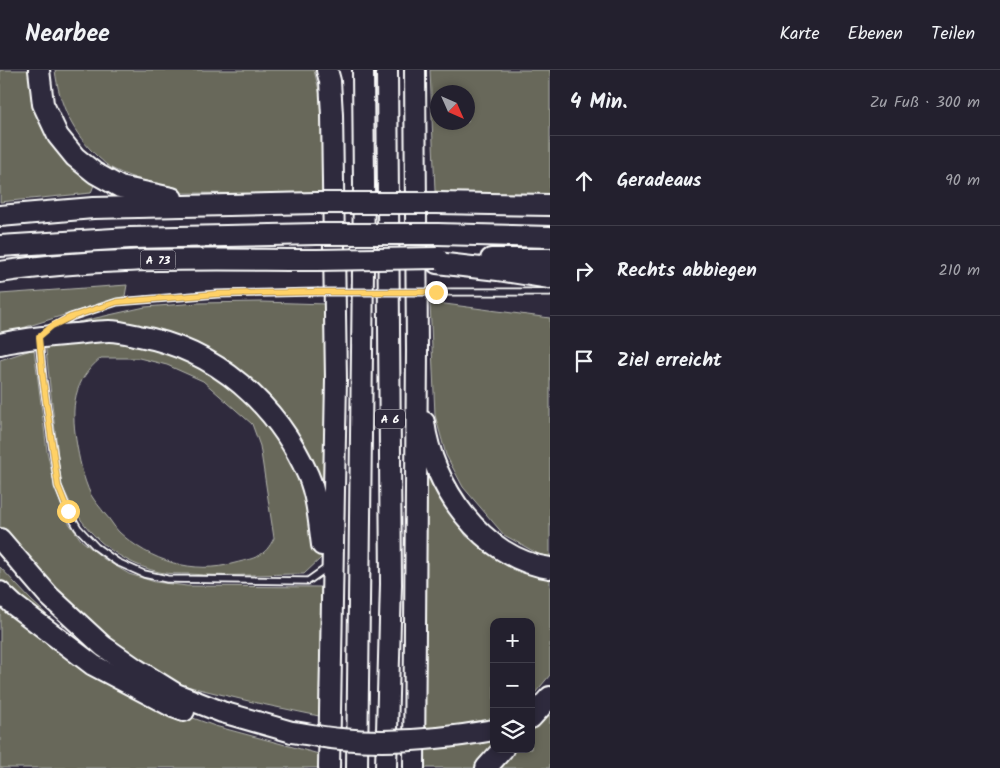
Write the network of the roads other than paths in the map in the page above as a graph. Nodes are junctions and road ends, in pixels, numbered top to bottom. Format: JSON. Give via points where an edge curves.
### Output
{"nodes":[{"id":1,"x":39,"y":70,"type":"edge"},
{"id":2,"x":363,"y":70,"type":"edge"},
{"id":3,"x":387,"y":70,"type":"edge"},
{"id":4,"x":330,"y":74,"type":"edge"},
{"id":5,"x":417,"y":76,"type":"edge"},
{"id":6,"x":550,"y":197,"type":"edge"},
{"id":7,"x":490,"y":203,"type":"junction"},
{"id":8,"x":210,"y":205,"type":"junction"},
{"id":9,"x":550,"y":206,"type":"edge"},
{"id":10,"x":0,"y":216,"type":"edge"},
{"id":11,"x":550,"y":237,"type":"edge"},
{"id":12,"x":0,"y":246,"type":"edge"},
{"id":13,"x":550,"y":259,"type":"edge"},
{"id":14,"x":437,"y":260,"type":"junction"},
{"id":15,"x":0,"y":272,"type":"edge"},
{"id":16,"x":550,"y":278,"type":"edge"},
{"id":17,"x":550,"y":292,"type":"edge"},
{"id":18,"x":39,"y":337,"type":"junction"},
{"id":19,"x":0,"y":344,"type":"edge"},
{"id":20,"x":417,"y":350,"type":"junction"},
{"id":21,"x":0,"y":540,"type":"edge"},
{"id":22,"x":550,"y":568,"type":"edge"},
{"id":23,"x":325,"y":569,"type":"junction"},
{"id":24,"x":0,"y":592,"type":"edge"},
{"id":25,"x":332,"y":621,"type":"junction"},
{"id":26,"x":550,"y":697,"type":"edge"},
{"id":27,"x":535,"y":714,"type":"edge"},
{"id":28,"x":550,"y":715,"type":"edge"},
{"id":29,"x":535,"y":718,"type":"edge"},
{"id":30,"x":490,"y":731,"type":"edge"},
{"id":31,"x":292,"y":732,"type":"junction"},
{"id":32,"x":499,"y":753,"type":"edge"},
{"id":33,"x":329,"y":768,"type":"edge"},
{"id":34,"x":357,"y":768,"type":"edge"},
{"id":35,"x":386,"y":768,"type":"edge"},
{"id":36,"x":414,"y":768,"type":"edge"},
{"id":37,"x":486,"y":768,"type":"edge"}],
"edges":[{"from":1,"to":8,"type":"highway","via":[[43,104],[58,136],[95,173],[120,187]]},
{"from":2,"to":34,"type":"highway","number":"A 6"},
{"from":3,"to":35,"type":"highway","number":"A 6","via":[[391,584]]},
{"from":4,"to":25,"type":"highway","via":[[336,379]]},
{"from":5,"to":20,"type":"highway"},
{"from":6,"to":7,"type":"highway"},
{"from":7,"to":8,"type":"highway","bridge":true},
{"from":7,"to":9,"type":"highway"},
{"from":8,"to":10,"type":"highway","via":[[92,208]]},
{"from":11,"to":12,"type":"highway","number":"A 73","bridge":true,"via":[[317,234],[130,238]]},
{"from":13,"to":14,"type":"highway","number":"A 73"},
{"from":14,"to":15,"type":"highway","number":"A 73","bridge":true,"via":[[141,260],[38,266]]},
{"from":14,"to":16,"type":"highway"},
{"from":17,"to":18,"type":"lane","bridge":true,"via":[[216,294],[117,302],[71,317]]},
{"from":18,"to":19,"type":"highway"},
{"from":18,"to":23,"type":"highway","via":[[111,331],[156,339],[195,354],[233,377],[258,399],[286,435],[308,476],[319,517]]},
{"from":18,"to":23,"type":"lane","via":[[58,486],[78,528],[96,547],[117,562],[144,574],[167,579],[308,581]]},
{"from":20,"to":22,"type":"highway","via":[[425,432],[451,496],[474,525],[495,544],[532,563]]},
{"from":20,"to":36,"type":"highway"},
{"from":21,"to":31,"type":"highway","via":[[48,596],[103,646],[136,669],[176,694],[222,712]]},
{"from":23,"to":25,"type":"highway"},
{"from":24,"to":31,"type":"highway","via":[[93,665],[173,707],[206,719],[247,728]]},
{"from":25,"to":33,"type":"highway"},
{"from":26,"to":27,"type":"highway"},
{"from":28,"to":29,"type":"highway"},
{"from":30,"to":31,"type":"highway","bridge":true,"via":[[406,741],[341,739]]},
{"from":32,"to":37,"type":"highway"}]}
